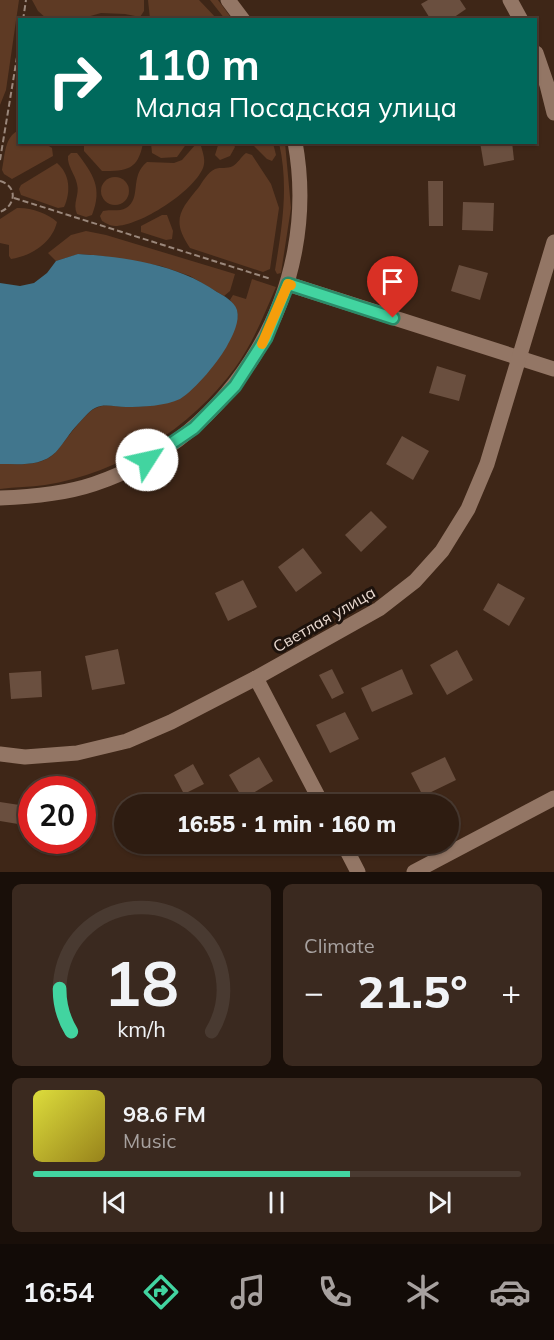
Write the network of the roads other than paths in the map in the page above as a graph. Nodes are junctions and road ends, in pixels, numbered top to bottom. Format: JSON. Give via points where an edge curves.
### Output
{"nodes":[{"id":1,"x":228,"y":0,"type":"edge"},
{"id":2,"x":510,"y":0,"type":"edge"},
{"id":3,"x":242,"y":18,"type":"edge"},
{"id":4,"x":519,"y":18,"type":"edge"},
{"id":5,"x":537,"y":55,"type":"edge"},
{"id":6,"x":554,"y":113,"type":"edge"},
{"id":7,"x":295,"y":144,"type":"edge"},
{"id":8,"x":554,"y":242,"type":"edge"},
{"id":9,"x":288,"y":284,"type":"junction"},
{"id":10,"x":519,"y":359,"type":"junction"},
{"id":11,"x":554,"y":369,"type":"edge"},
{"id":12,"x":0,"y":498,"type":"edge"},
{"id":13,"x":256,"y":678,"type":"junction"},
{"id":14,"x":0,"y":754,"type":"edge"},
{"id":15,"x":317,"y":794,"type":"edge"},
{"id":16,"x":554,"y":798,"type":"edge"},
{"id":17,"x":349,"y":854,"type":"edge"},
{"id":18,"x":358,"y":872,"type":"edge"},
{"id":19,"x":414,"y":872,"type":"edge"}],
"edges":[{"from":1,"to":3,"type":"lane"},
{"from":2,"to":4,"type":"lane"},
{"from":5,"to":6,"type":"lane"},
{"from":7,"to":9,"type":"lane","via":[[300,169],[300,227]]},
{"from":8,"to":10,"type":"lane","name":"Светлая улица"},
{"from":9,"to":10,"type":"lane"},
{"from":9,"to":12,"type":"lane","via":[[266,338],[235,386],[194,428],[147,460],[94,484],[38,497]]},
{"from":10,"to":11,"type":"lane"},
{"from":10,"to":13,"type":"lane","name":"Светлая улица","via":[[487,464],[468,509],[442,551],[415,581],[379,609]]},
{"from":13,"to":14,"type":"lane","name":"Светлая улица","via":[[127,741],[77,753],[25,757]]},
{"from":13,"to":15,"type":"lane"},
{"from":16,"to":19,"type":"lane"},
{"from":17,"to":18,"type":"lane"}]}
